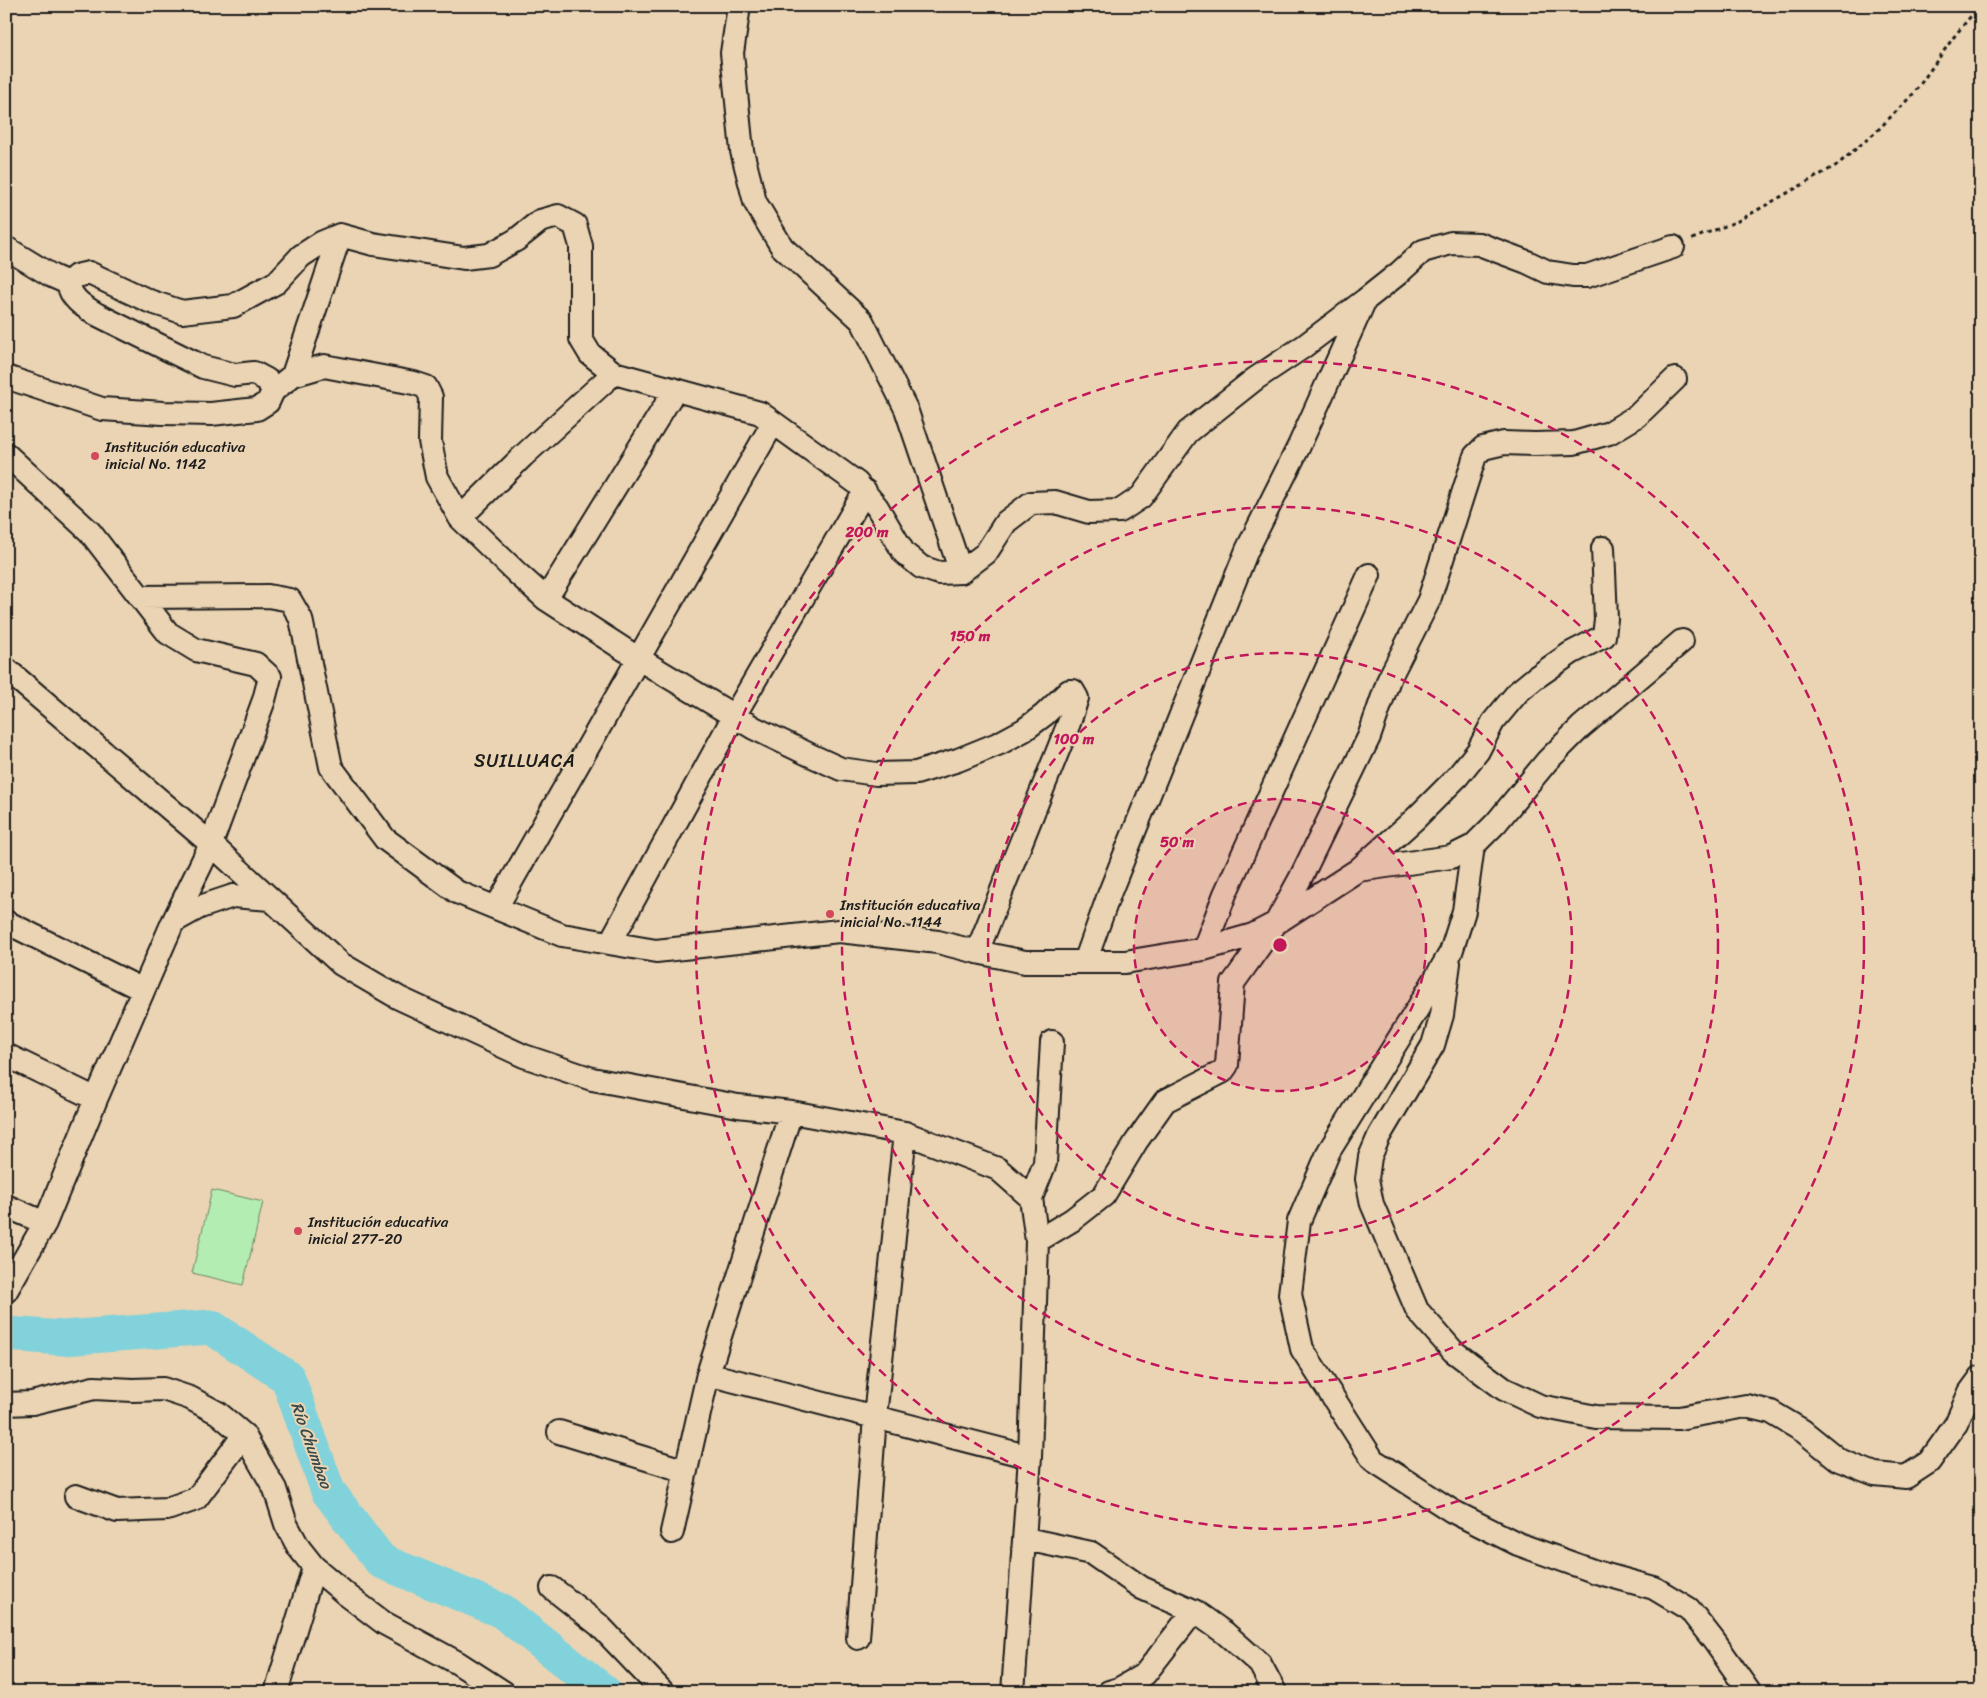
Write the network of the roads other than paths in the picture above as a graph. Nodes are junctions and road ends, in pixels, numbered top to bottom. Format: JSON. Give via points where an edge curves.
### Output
{"nodes":[{"id":1,"x":739,"y":6,"type":"edge"},
{"id":2,"x":340,"y":235,"type":"junction"},
{"id":3,"x":1673,"y":247,"type":"road end"},
{"id":4,"x":6,"y":248,"type":"edge"},
{"id":5,"x":68,"y":283,"type":"junction"},
{"id":6,"x":1365,"y":300,"type":"junction"},
{"id":7,"x":614,"y":373,"type":"junction"},
{"id":8,"x":293,"y":375,"type":"junction"},
{"id":9,"x":6,"y":377,"type":"edge"},
{"id":10,"x":1675,"y":379,"type":"dead end"},
{"id":11,"x":675,"y":390,"type":"junction"},
{"id":12,"x":273,"y":391,"type":"junction"},
{"id":13,"x":773,"y":422,"type":"junction"},
{"id":14,"x":6,"y":454,"type":"edge"},
{"id":15,"x":866,"y":491,"type":"junction"},
{"id":16,"x":460,"y":518,"type":"junction"},
{"id":17,"x":1603,"y":548,"type":"dead end"},
{"id":18,"x":961,"y":572,"type":"junction"},
{"id":19,"x":1368,"y":575,"type":"dead end"},
{"id":20,"x":140,"y":597,"type":"junction"},
{"id":21,"x":546,"y":600,"type":"junction"},
{"id":22,"x":1682,"y":641,"type":"dead end"},
{"id":23,"x":639,"y":659,"type":"junction"},
{"id":24,"x":6,"y":669,"type":"edge"},
{"id":25,"x":734,"y":716,"type":"junction"},
{"id":26,"x":211,"y":844,"type":"junction"},
{"id":27,"x":1473,"y":846,"type":"junction"},
{"id":28,"x":1358,"y":870,"type":"junction"},
{"id":29,"x":270,"y":899,"type":"junction"},
{"id":30,"x":496,"y":908,"type":"junction"},
{"id":31,"x":6,"y":922,"type":"edge"},
{"id":32,"x":173,"y":922,"type":"junction"},
{"id":33,"x":1276,"y":923,"type":"junction"},
{"id":34,"x":610,"y":943,"type":"junction"},
{"id":35,"x":1204,"y":949,"type":"junction"},
{"id":36,"x":977,"y":952,"type":"junction"},
{"id":37,"x":1451,"y":952,"type":"junction"},
{"id":38,"x":1084,"y":962,"type":"junction"},
{"id":39,"x":143,"y":990,"type":"junction"},
{"id":40,"x":1052,"y":1042,"type":"dead end"},
{"id":41,"x":6,"y":1055,"type":"edge"},
{"id":42,"x":96,"y":1099,"type":"junction"},
{"id":43,"x":791,"y":1112,"type":"junction"},
{"id":44,"x":905,"y":1133,"type":"junction"},
{"id":45,"x":1031,"y":1198,"type":"junction"},
{"id":46,"x":6,"y":1206,"type":"edge"},
{"id":47,"x":45,"y":1223,"type":"junction"},
{"id":48,"x":1036,"y":1241,"type":"junction"},
{"id":49,"x":6,"y":1291,"type":"edge"},
{"id":50,"x":708,"y":1374,"type":"junction"},
{"id":51,"x":1981,"y":1377,"type":"edge"},
{"id":52,"x":6,"y":1404,"type":"edge"},
{"id":53,"x":875,"y":1417,"type":"junction"},
{"id":54,"x":559,"y":1432,"type":"dead end"},
{"id":55,"x":244,"y":1434,"type":"junction"},
{"id":56,"x":1030,"y":1457,"type":"junction"},
{"id":57,"x":686,"y":1471,"type":"junction"},
{"id":58,"x":76,"y":1496,"type":"dead end"},
{"id":59,"x":672,"y":1532,"type":"dead end"},
{"id":60,"x":1026,"y":1539,"type":"junction"},
{"id":61,"x":314,"y":1567,"type":"junction"},
{"id":62,"x":552,"y":1588,"type":"dead end"},
{"id":63,"x":1194,"y":1611,"type":"junction"},
{"id":64,"x":858,"y":1638,"type":"dead end"},
{"id":65,"x":276,"y":1692,"type":"edge"},
{"id":66,"x":503,"y":1692,"type":"edge"},
{"id":67,"x":663,"y":1692,"type":"edge"},
{"id":68,"x":1014,"y":1692,"type":"edge"},
{"id":69,"x":1109,"y":1692,"type":"edge"},
{"id":70,"x":1276,"y":1692,"type":"edge"},
{"id":71,"x":1750,"y":1692,"type":"edge"}],
"edges":[{"from":1,"to":18,"type":"street","via":[[732,53],[742,151],[755,202],[782,247],[862,321],[906,409]]},
{"from":2,"to":5,"type":"street","via":[[301,256],[277,282],[233,306],[182,312],[149,301],[89,273],[76,276]]},
{"from":2,"to":7,"type":"street","via":[[373,244],[464,258],[490,255],[540,221],[558,216],[575,225],[581,246],[581,339],[590,354]]},
{"from":2,"to":8,"type":"street"},
{"from":3,"to":6,"type":"street","via":[[1587,276],[1573,276],[1548,272],[1479,244],[1451,243],[1424,250]]},
{"from":4,"to":5,"type":"street"},
{"from":5,"to":12,"type":"street","via":[[70,294],[96,314],[203,367],[235,375],[254,373],[266,380]]},
{"from":6,"to":18,"type":"street","via":[[1188,432],[1141,497],[1120,511],[1089,512],[1055,502],[1031,503],[1006,522],[986,553]]},
{"from":6,"to":38,"type":"street","via":[[1299,446],[1246,550]]},
{"from":7,"to":11,"type":"street"},
{"from":7,"to":16,"type":"street"},
{"from":8,"to":12,"type":"street"},
{"from":8,"to":16,"type":"street","via":[[324,366],[426,387],[430,397],[430,441],[437,477]]},
{"from":9,"to":12,"type":"street","via":[[102,409],[163,413],[210,414],[256,409],[268,402]]},
{"from":10,"to":33,"type":"street","via":[[1637,416],[1609,433],[1574,442],[1504,443],[1483,448],[1474,456],[1429,600],[1389,679],[1369,737]]},
{"from":11,"to":13,"type":"street","via":[[760,413]]},
{"from":11,"to":21,"type":"street"},
{"from":13,"to":15,"type":"street"},
{"from":13,"to":23,"type":"street"},
{"from":14,"to":20,"type":"street","via":[[90,532]]},
{"from":15,"to":18,"type":"street","via":[[904,553],[921,566],[939,573]]},
{"from":15,"to":25,"type":"street"},
{"from":16,"to":21,"type":"street"},
{"from":17,"to":28,"type":"street","via":[[1604,636],[1552,665],[1518,692],[1493,722],[1478,752],[1457,777]]},
{"from":19,"to":35,"type":"street","via":[[1225,894]]},
{"from":20,"to":26,"type":"street","via":[[168,633],[196,650],[256,664],[270,677]]},
{"from":20,"to":30,"type":"street","via":[[268,596],[290,600],[301,619],[331,767],[385,839],[457,892]]},
{"from":21,"to":23,"type":"street"},
{"from":22,"to":27,"type":"street","via":[[1581,727]]},
{"from":23,"to":25,"type":"street"},
{"from":23,"to":30,"type":"street"},
{"from":24,"to":26,"type":"street"},
{"from":25,"to":34,"type":"street"},
{"from":25,"to":36,"type":"street","via":[[841,769],[876,774],[916,773],[1000,743],[1024,730],[1073,691],[1077,698],[1069,723]]},
{"from":26,"to":29,"type":"street"},
{"from":26,"to":32,"type":"street"},
{"from":27,"to":28,"type":"street","via":[[1450,857]]},
{"from":27,"to":37,"type":"street","via":[[1464,911]]},
{"from":28,"to":33,"type":"street"},
{"from":29,"to":32,"type":"street","via":[[233,896],[200,907]]},
{"from":29,"to":43,"type":"street","via":[[342,964],[399,998],[524,1056],[592,1079],[738,1106]]},
{"from":30,"to":34,"type":"street","via":[[562,935]]},
{"from":31,"to":39,"type":"street"},
{"from":32,"to":39,"type":"street"},
{"from":33,"to":35,"type":"street","via":[[1253,935]]},
{"from":33,"to":48,"type":"street","via":[[1233,983],[1227,1065],[1222,1072],[1165,1101],[1104,1195],[1072,1220]]},
{"from":34,"to":36,"type":"street","via":[[656,951],[839,931],[938,942]]},
{"from":35,"to":38,"type":"street","via":[[1125,962]]},
{"from":36,"to":38,"type":"street","via":[[1025,962]]},
{"from":37,"to":51,"type":"street","via":[[1442,1015],[1433,1044],[1378,1136],[1370,1157],[1367,1180],[1372,1204],[1417,1310],[1453,1351],[1504,1389],[1540,1406],[1596,1416],[1679,1418],[1746,1406],[1771,1412],[1803,1431],[1839,1460],[1875,1474],[1906,1476],[1929,1462],[1956,1424],[1970,1392]]},
{"from":37,"to":71,"type":"street","via":[[1329,1150],[1299,1221],[1290,1294],[1302,1349],[1373,1460],[1452,1511],[1518,1544],[1596,1572],[1654,1588],[1689,1609]]},
{"from":39,"to":42,"type":"street"},
{"from":40,"to":45,"type":"street","via":[[1045,1163]]},
{"from":41,"to":42,"type":"street"},
{"from":42,"to":47,"type":"street"},
{"from":43,"to":44,"type":"street"},
{"from":43,"to":50,"type":"street"},
{"from":44,"to":45,"type":"street","via":[[998,1169]]},
{"from":44,"to":53,"type":"street"},
{"from":45,"to":48,"type":"street"},
{"from":46,"to":47,"type":"street"},
{"from":47,"to":49,"type":"street"},
{"from":48,"to":56,"type":"street"},
{"from":50,"to":53,"type":"street"},
{"from":50,"to":57,"type":"street"},
{"from":52,"to":55,"type":"street","via":[[32,1403],[94,1388],[163,1389],[190,1398],[218,1413]]},
{"from":53,"to":56,"type":"street"},
{"from":53,"to":64,"type":"street"},
{"from":54,"to":57,"type":"street"},
{"from":55,"to":58,"type":"street","via":[[196,1499],[167,1509],[117,1511]]},
{"from":55,"to":61,"type":"street","via":[[275,1489],[286,1524]]},
{"from":56,"to":60,"type":"street"},
{"from":57,"to":59,"type":"street"},
{"from":60,"to":63,"type":"street","via":[[1091,1552],[1142,1588]]},
{"from":60,"to":68,"type":"street"},
{"from":61,"to":65,"type":"street"},
{"from":61,"to":66,"type":"street","via":[[384,1623],[458,1663]]},
{"from":62,"to":67,"type":"street","via":[[599,1625]]},
{"from":63,"to":69,"type":"street","via":[[1145,1674]]},
{"from":63,"to":70,"type":"street","via":[[1260,1664]]}]}
